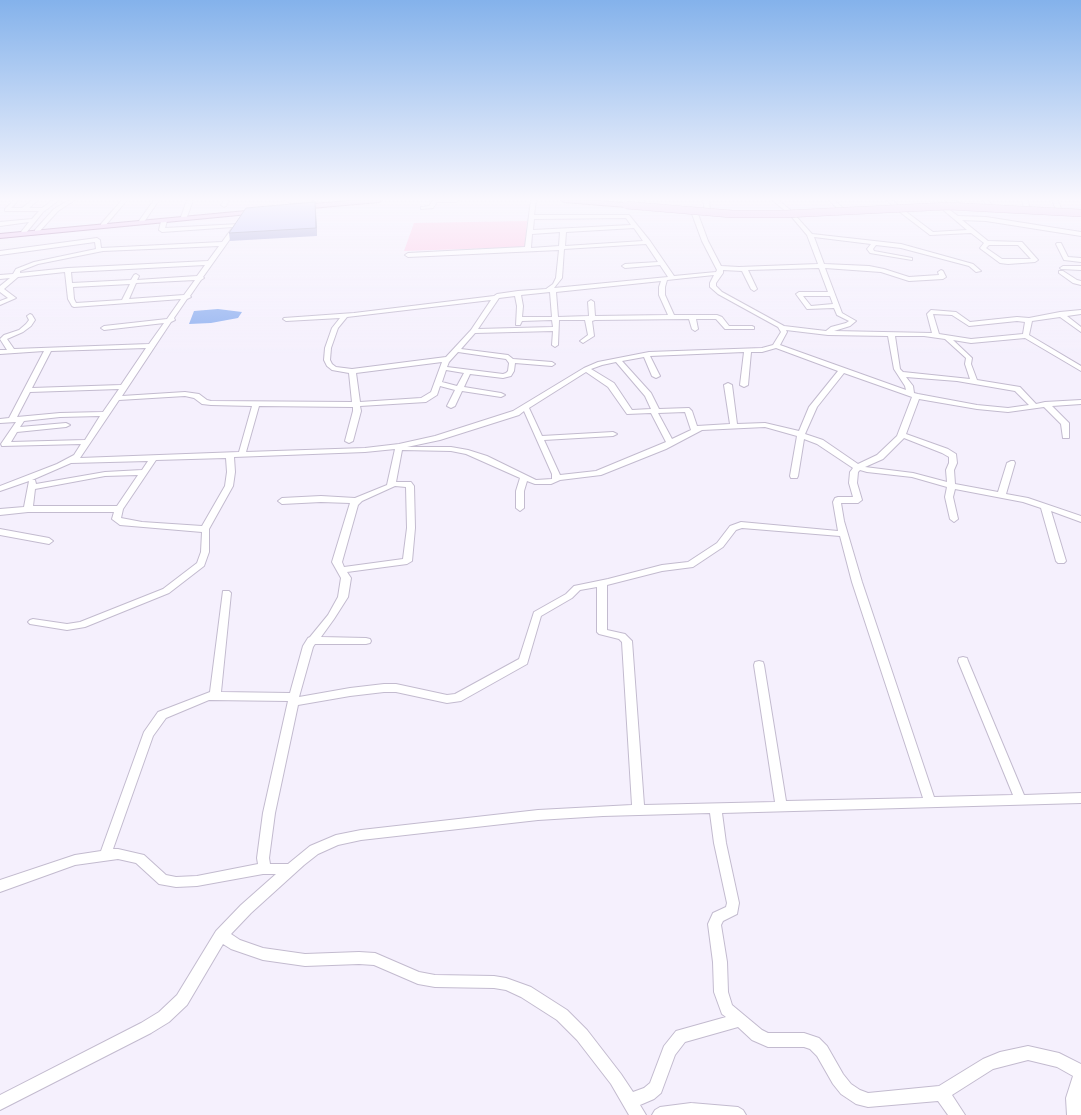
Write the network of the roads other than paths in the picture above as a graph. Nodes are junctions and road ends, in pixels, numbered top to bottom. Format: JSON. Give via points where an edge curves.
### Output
{"nodes":[{"id":1,"x":89,"y":252,"type":"edge"},
{"id":2,"x":217,"y":252,"type":"edge"},
{"id":3,"x":479,"y":252,"type":"edge"},
{"id":4,"x":562,"y":252,"type":"edge"},
{"id":5,"x":655,"y":252,"type":"edge"},
{"id":6,"x":711,"y":252,"type":"edge"},
{"id":7,"x":817,"y":252,"type":"edge"},
{"id":8,"x":872,"y":252,"type":"edge"},
{"id":9,"x":922,"y":252,"type":"edge"},
{"id":10,"x":989,"y":252,"type":"edge"},
{"id":11,"x":1028,"y":252,"type":"edge"},
{"id":12,"x":1063,"y":252,"type":"edge"},
{"id":13,"x":408,"y":255,"type":"dead end"},
{"id":14,"x":910,"y":259,"type":"dead end"},
{"id":15,"x":1081,"y":260,"type":"edge"},
{"id":16,"x":211,"y":263,"type":"junction"},
{"id":17,"x":662,"y":263,"type":"junction"},
{"id":18,"x":625,"y":266,"type":"dead end"},
{"id":19,"x":823,"y":266,"type":"junction"},
{"id":20,"x":139,"y":267,"type":"junction"},
{"id":21,"x":1081,"y":268,"type":"edge"},
{"id":22,"x":744,"y":269,"type":"junction"},
{"id":23,"x":68,"y":270,"type":"junction"},
{"id":24,"x":720,"y":271,"type":"junction"},
{"id":25,"x":978,"y":271,"type":"dead end"},
{"id":26,"x":941,"y":272,"type":"dead end"},
{"id":27,"x":16,"y":274,"type":"junction"},
{"id":28,"x":0,"y":277,"type":"edge"},
{"id":29,"x":201,"y":278,"type":"junction"},
{"id":30,"x":669,"y":278,"type":"junction"},
{"id":31,"x":134,"y":280,"type":"junction"},
{"id":32,"x":1081,"y":283,"type":"edge"},
{"id":33,"x":70,"y":286,"type":"junction"},
{"id":34,"x":754,"y":288,"type":"dead end"},
{"id":35,"x":550,"y":291,"type":"junction"},
{"id":36,"x":518,"y":293,"type":"junction"},
{"id":37,"x":832,"y":294,"type":"junction"},
{"id":38,"x":188,"y":297,"type":"junction"},
{"id":39,"x":494,"y":298,"type":"junction"},
{"id":40,"x":125,"y":301,"type":"junction"},
{"id":41,"x":591,"y":302,"type":"dead end"},
{"id":42,"x":0,"y":303,"type":"edge"},
{"id":43,"x":837,"y":306,"type":"junction"},
{"id":44,"x":1081,"y":312,"type":"edge"},
{"id":45,"x":1060,"y":314,"type":"junction"},
{"id":46,"x":346,"y":315,"type":"junction"},
{"id":47,"x":30,"y":316,"type":"dead end"},
{"id":48,"x":672,"y":317,"type":"junction"},
{"id":49,"x":692,"y":317,"type":"junction"},
{"id":50,"x":286,"y":319,"type":"dead end"},
{"id":51,"x":519,"y":319,"type":"junction"},
{"id":52,"x":556,"y":319,"type":"junction"},
{"id":53,"x":590,"y":319,"type":"junction"},
{"id":54,"x":172,"y":320,"type":"junction"},
{"id":55,"x":1029,"y":320,"type":"junction"},
{"id":56,"x":104,"y":328,"type":"dead end"},
{"id":57,"x":752,"y":328,"type":"dead end"},
{"id":58,"x":783,"y":328,"type":"junction"},
{"id":59,"x":556,"y":329,"type":"junction"},
{"id":60,"x":695,"y":329,"type":"dead end"},
{"id":61,"x":518,"y":330,"type":"junction"},
{"id":62,"x":1081,"y":330,"type":"edge"},
{"id":63,"x":473,"y":331,"type":"junction"},
{"id":64,"x":828,"y":333,"type":"junction"},
{"id":65,"x":891,"y":334,"type":"junction"},
{"id":66,"x":936,"y":336,"type":"junction"},
{"id":67,"x":1026,"y":336,"type":"junction"},
{"id":68,"x":948,"y":339,"type":"junction"},
{"id":69,"x":583,"y":342,"type":"dead end"},
{"id":70,"x":555,"y":345,"type":"dead end"},
{"id":71,"x":151,"y":346,"type":"junction"},
{"id":72,"x":776,"y":346,"type":"junction"},
{"id":73,"x":49,"y":348,"type":"junction"},
{"id":74,"x":457,"y":350,"type":"junction"},
{"id":75,"x":11,"y":351,"type":"junction"},
{"id":76,"x":748,"y":351,"type":"junction"},
{"id":77,"x":0,"y":352,"type":"edge"},
{"id":78,"x":646,"y":354,"type":"junction"},
{"id":79,"x":448,"y":359,"type":"junction"},
{"id":80,"x":616,"y":359,"type":"junction"},
{"id":81,"x":512,"y":361,"type":"junction"},
{"id":82,"x":552,"y":364,"type":"dead end"},
{"id":83,"x":443,"y":368,"type":"junction"},
{"id":84,"x":586,"y":369,"type":"junction"},
{"id":85,"x":843,"y":369,"type":"junction"},
{"id":86,"x":1081,"y":369,"type":"edge"},
{"id":87,"x":352,"y":371,"type":"junction"},
{"id":88,"x":468,"y":371,"type":"junction"},
{"id":89,"x":900,"y":374,"type":"junction"},
{"id":90,"x":656,"y":376,"type":"dead end"},
{"id":91,"x":974,"y":381,"type":"junction"},
{"id":92,"x":439,"y":383,"type":"junction"},
{"id":93,"x":728,"y":385,"type":"dead end"},
{"id":94,"x":744,"y":385,"type":"dead end"},
{"id":95,"x":125,"y":387,"type":"junction"},
{"id":96,"x":460,"y":388,"type":"junction"},
{"id":97,"x":28,"y":390,"type":"junction"},
{"id":98,"x":501,"y":395,"type":"dead end"},
{"id":99,"x":914,"y":395,"type":"junction"},
{"id":100,"x":118,"y":398,"type":"junction"},
{"id":101,"x":1081,"y":402,"type":"edge"},
{"id":102,"x":256,"y":403,"type":"junction"},
{"id":103,"x":356,"y":404,"type":"junction"},
{"id":104,"x":1045,"y":404,"type":"junction"},
{"id":105,"x":451,"y":406,"type":"dead end"},
{"id":106,"x":1034,"y":406,"type":"junction"},
{"id":107,"x":526,"y":408,"type":"junction"},
{"id":108,"x":654,"y":411,"type":"junction"},
{"id":109,"x":105,"y":414,"type":"junction"},
{"id":110,"x":22,"y":419,"type":"junction"},
{"id":111,"x":12,"y":420,"type":"junction"},
{"id":112,"x":0,"y":421,"type":"edge"},
{"id":113,"x":66,"y":425,"type":"dead end"},
{"id":114,"x":734,"y":426,"type":"junction"},
{"id":115,"x":15,"y":430,"type":"junction"},
{"id":116,"x":695,"y":430,"type":"junction"},
{"id":117,"x":613,"y":434,"type":"dead end"},
{"id":118,"x":801,"y":435,"type":"junction"},
{"id":119,"x":902,"y":435,"type":"junction"},
{"id":120,"x":1066,"y":436,"type":"dead end"},
{"id":121,"x":539,"y":438,"type":"junction"},
{"id":122,"x":349,"y":441,"type":"dead end"},
{"id":123,"x":86,"y":442,"type":"junction"},
{"id":124,"x":670,"y":443,"type":"junction"},
{"id":125,"x":399,"y":448,"type":"junction"},
{"id":126,"x":230,"y":454,"type":"junction"},
{"id":127,"x":242,"y":454,"type":"junction"},
{"id":128,"x":154,"y":458,"type":"junction"},
{"id":129,"x":72,"y":461,"type":"junction"},
{"id":130,"x":1011,"y":463,"type":"dead end"},
{"id":131,"x":858,"y":467,"type":"junction"},
{"id":132,"x":145,"y":472,"type":"junction"},
{"id":133,"x":794,"y":476,"type":"dead end"},
{"id":134,"x":31,"y":477,"type":"junction"},
{"id":135,"x":524,"y":477,"type":"junction"},
{"id":136,"x":557,"y":478,"type":"junction"},
{"id":137,"x":392,"y":484,"type":"junction"},
{"id":138,"x":951,"y":486,"type":"junction"},
{"id":139,"x":32,"y":487,"type":"junction"},
{"id":140,"x":0,"y":489,"type":"edge"},
{"id":141,"x":1002,"y":495,"type":"junction"},
{"id":142,"x":282,"y":500,"type":"dead end"},
{"id":143,"x":356,"y":501,"type":"junction"},
{"id":144,"x":1044,"y":507,"type":"junction"},
{"id":145,"x":520,"y":508,"type":"dead end"},
{"id":146,"x":28,"y":509,"type":"junction"},
{"id":147,"x":119,"y":509,"type":"junction"},
{"id":148,"x":0,"y":512,"type":"edge"},
{"id":149,"x":1081,"y":518,"type":"edge"},
{"id":150,"x":954,"y":519,"type":"dead end"},
{"id":151,"x":205,"y":528,"type":"junction"},
{"id":152,"x":0,"y":532,"type":"edge"},
{"id":153,"x":843,"y":534,"type":"junction"},
{"id":154,"x":49,"y":541,"type":"dead end"},
{"id":155,"x":1061,"y":561,"type":"dead end"},
{"id":156,"x":343,"y":570,"type":"junction"},
{"id":157,"x":602,"y":583,"type":"junction"},
{"id":158,"x":226,"y":593,"type":"dead end"},
{"id":159,"x":33,"y":622,"type":"dead end"},
{"id":160,"x":312,"y":640,"type":"junction"},
{"id":161,"x":366,"y":641,"type":"dead end"},
{"id":162,"x":963,"y":661,"type":"dead end"},
{"id":163,"x":759,"y":665,"type":"dead end"},
{"id":164,"x":215,"y":695,"type":"junction"},
{"id":165,"x":294,"y":700,"type":"junction"},
{"id":166,"x":1081,"y":798,"type":"edge"},
{"id":167,"x":1020,"y":799,"type":"junction"},
{"id":168,"x":930,"y":802,"type":"junction"},
{"id":169,"x":781,"y":805,"type":"junction"},
{"id":170,"x":715,"y":807,"type":"junction"},
{"id":171,"x":638,"y":809,"type":"junction"},
{"id":172,"x":105,"y":856,"type":"junction"},
{"id":173,"x":264,"y":868,"type":"junction"},
{"id":174,"x":289,"y":869,"type":"junction"},
{"id":175,"x":0,"y":886,"type":"edge"},
{"id":176,"x":221,"y":935,"type":"junction"},
{"id":177,"x":739,"y":1020,"type":"junction"},
{"id":178,"x":1081,"y":1073,"type":"edge"},
{"id":179,"x":629,"y":1101,"type":"junction"},
{"id":180,"x":0,"y":1103,"type":"edge"},
{"id":181,"x":949,"y":1104,"type":"edge"},
{"id":182,"x":638,"y":1115,"type":"edge"},
{"id":183,"x":660,"y":1115,"type":"edge"},
{"id":184,"x":738,"y":1115,"type":"edge"},
{"id":185,"x":1075,"y":1115,"type":"edge"}],
"edges":[{"from":1,"to":27,"type":"street","via":[[36,263],[19,269]]},
{"from":2,"to":16,"type":"street"},
{"from":3,"to":13,"type":"street"},
{"from":4,"to":35,"type":"street","via":[[559,278]]},
{"from":5,"to":17,"type":"street"},
{"from":6,"to":24,"type":"street"},
{"from":7,"to":19,"type":"street"},
{"from":8,"to":14,"type":"street"},
{"from":9,"to":25,"type":"street","via":[[972,265]]},
{"from":10,"to":11,"type":"street","via":[[1003,262],[1035,260]]},
{"from":12,"to":15,"type":"street","via":[[1066,259]]},
{"from":16,"to":20,"type":"street"},
{"from":16,"to":29,"type":"street"},
{"from":17,"to":18,"type":"street"},
{"from":17,"to":30,"type":"street"},
{"from":19,"to":22,"type":"street"},
{"from":19,"to":26,"type":"street","via":[[873,268],[909,279],[943,277]]},
{"from":19,"to":37,"type":"street"},
{"from":20,"to":23,"type":"street"},
{"from":20,"to":31,"type":"street"},
{"from":21,"to":32,"type":"street","via":[[1062,270],[1075,282]]},
{"from":22,"to":24,"type":"street"},
{"from":22,"to":34,"type":"street"},
{"from":23,"to":27,"type":"street"},
{"from":23,"to":33,"type":"street"},
{"from":24,"to":30,"type":"street"},
{"from":24,"to":58,"type":"street","via":[[713,283],[715,289]]},
{"from":27,"to":28,"type":"street"},
{"from":27,"to":42,"type":"street","via":[[1,288],[13,299]]},
{"from":29,"to":31,"type":"street"},
{"from":29,"to":38,"type":"street"},
{"from":30,"to":35,"type":"street"},
{"from":30,"to":48,"type":"street","via":[[662,287],[662,295]]},
{"from":31,"to":33,"type":"street"},
{"from":31,"to":40,"type":"street"},
{"from":33,"to":40,"type":"street","via":[[74,306]]},
{"from":35,"to":36,"type":"street"},
{"from":35,"to":52,"type":"street"},
{"from":36,"to":39,"type":"street"},
{"from":36,"to":51,"type":"street"},
{"from":37,"to":43,"type":"street"},
{"from":37,"to":43,"type":"street","via":[[799,294],[809,308]]},
{"from":38,"to":40,"type":"street"},
{"from":38,"to":54,"type":"street"},
{"from":39,"to":46,"type":"street"},
{"from":39,"to":63,"type":"street"},
{"from":41,"to":53,"type":"street"},
{"from":43,"to":64,"type":"street","via":[[839,314],[853,321],[848,325],[833,328]]},
{"from":44,"to":45,"type":"street"},
{"from":45,"to":55,"type":"street"},
{"from":45,"to":62,"type":"street"},
{"from":46,"to":50,"type":"street"},
{"from":46,"to":87,"type":"street","via":[[335,328],[327,360],[334,369]]},
{"from":47,"to":75,"type":"street","via":[[32,320],[29,325],[3,339]]},
{"from":48,"to":49,"type":"street"},
{"from":48,"to":53,"type":"street"},
{"from":49,"to":57,"type":"street","via":[[718,317],[727,328]]},
{"from":49,"to":60,"type":"street"},
{"from":51,"to":52,"type":"street"},
{"from":51,"to":61,"type":"street"},
{"from":52,"to":53,"type":"street"},
{"from":52,"to":59,"type":"street"},
{"from":53,"to":69,"type":"street","via":[[591,336]]},
{"from":54,"to":56,"type":"street"},
{"from":54,"to":71,"type":"street"},
{"from":55,"to":66,"type":"street","via":[[969,324],[954,313],[931,312]]},
{"from":55,"to":67,"type":"street"},
{"from":58,"to":64,"type":"street"},
{"from":58,"to":72,"type":"street","via":[[783,334]]},
{"from":59,"to":61,"type":"street"},
{"from":59,"to":70,"type":"street"},
{"from":61,"to":63,"type":"street"},
{"from":63,"to":74,"type":"street"},
{"from":64,"to":65,"type":"street"},
{"from":65,"to":66,"type":"street"},
{"from":65,"to":89,"type":"street"},
{"from":66,"to":68,"type":"street"},
{"from":67,"to":68,"type":"street","via":[[971,341]]},
{"from":67,"to":86,"type":"street"},
{"from":68,"to":91,"type":"street","via":[[969,358],[968,364]]},
{"from":71,"to":73,"type":"street"},
{"from":71,"to":95,"type":"street"},
{"from":72,"to":76,"type":"street","via":[[767,350]]},
{"from":72,"to":85,"type":"street"},
{"from":73,"to":75,"type":"street"},
{"from":73,"to":97,"type":"street"},
{"from":74,"to":79,"type":"street"},
{"from":74,"to":81,"type":"street","via":[[506,356]]},
{"from":75,"to":77,"type":"street"},
{"from":76,"to":78,"type":"street"},
{"from":76,"to":94,"type":"street"},
{"from":78,"to":80,"type":"street"},
{"from":78,"to":90,"type":"street"},
{"from":79,"to":83,"type":"street"},
{"from":79,"to":87,"type":"street"},
{"from":80,"to":84,"type":"street"},
{"from":80,"to":108,"type":"street","via":[[648,395]]},
{"from":81,"to":82,"type":"street"},
{"from":81,"to":88,"type":"street","via":[[509,375]]},
{"from":83,"to":88,"type":"street"},
{"from":83,"to":92,"type":"street"},
{"from":84,"to":107,"type":"street"},
{"from":84,"to":108,"type":"street","via":[[611,385],[629,411]]},
{"from":85,"to":99,"type":"street"},
{"from":85,"to":118,"type":"street","via":[[814,405]]},
{"from":87,"to":103,"type":"street"},
{"from":88,"to":96,"type":"street"},
{"from":89,"to":91,"type":"street"},
{"from":89,"to":99,"type":"street"},
{"from":91,"to":106,"type":"street","via":[[1019,390]]},
{"from":92,"to":96,"type":"street"},
{"from":92,"to":103,"type":"street","via":[[431,397],[423,400]]},
{"from":93,"to":114,"type":"street"},
{"from":95,"to":97,"type":"street"},
{"from":95,"to":100,"type":"street"},
{"from":96,"to":98,"type":"street"},
{"from":96,"to":105,"type":"street"},
{"from":97,"to":111,"type":"street"},
{"from":99,"to":106,"type":"street","via":[[989,409],[1008,410]]},
{"from":99,"to":119,"type":"street"},
{"from":100,"to":102,"type":"street","via":[[185,394],[196,396],[208,403]]},
{"from":100,"to":109,"type":"street"},
{"from":101,"to":104,"type":"street"},
{"from":102,"to":103,"type":"street"},
{"from":102,"to":127,"type":"street"},
{"from":103,"to":122,"type":"street","via":[[357,412]]},
{"from":104,"to":106,"type":"street"},
{"from":104,"to":120,"type":"street","via":[[1065,423]]},
{"from":107,"to":121,"type":"street"},
{"from":107,"to":125,"type":"street","via":[[508,417]]},
{"from":108,"to":116,"type":"street","via":[[687,411]]},
{"from":108,"to":124,"type":"street"},
{"from":109,"to":110,"type":"street"},
{"from":109,"to":123,"type":"street"},
{"from":110,"to":111,"type":"street"},
{"from":110,"to":115,"type":"street"},
{"from":111,"to":112,"type":"street"},
{"from":113,"to":115,"type":"street"},
{"from":114,"to":116,"type":"street","via":[[708,426]]},
{"from":114,"to":118,"type":"street","via":[[765,425]]},
{"from":115,"to":123,"type":"street","via":[[5,444]]},
{"from":116,"to":124,"type":"street"},
{"from":117,"to":121,"type":"street"},
{"from":118,"to":131,"type":"street","via":[[830,447]]},
{"from":118,"to":133,"type":"street"},
{"from":119,"to":131,"type":"street","via":[[880,457]]},
{"from":119,"to":138,"type":"street","via":[[951,454]]},
{"from":121,"to":136,"type":"street"},
{"from":123,"to":129,"type":"street"},
{"from":124,"to":136,"type":"street","via":[[598,473]]},
{"from":125,"to":127,"type":"street"},
{"from":125,"to":135,"type":"street","via":[[451,449],[468,452]]},
{"from":125,"to":137,"type":"street"},
{"from":126,"to":127,"type":"street"},
{"from":126,"to":128,"type":"street"},
{"from":126,"to":151,"type":"street","via":[[229,486]]},
{"from":128,"to":129,"type":"street"},
{"from":128,"to":132,"type":"street"},
{"from":129,"to":134,"type":"street"},
{"from":130,"to":141,"type":"street"},
{"from":131,"to":138,"type":"street","via":[[913,475]]},
{"from":131,"to":153,"type":"street","via":[[853,474],[858,500],[836,501]]},
{"from":132,"to":139,"type":"street","via":[[105,474]]},
{"from":132,"to":147,"type":"street"},
{"from":134,"to":139,"type":"street"},
{"from":134,"to":140,"type":"street"},
{"from":135,"to":136,"type":"street","via":[[540,484]]},
{"from":135,"to":145,"type":"street","via":[[520,491]]},
{"from":137,"to":143,"type":"street"},
{"from":137,"to":156,"type":"street","via":[[410,486],[412,528],[407,561]]},
{"from":138,"to":141,"type":"street"},
{"from":138,"to":150,"type":"street","via":[[949,497]]},
{"from":139,"to":146,"type":"street"},
{"from":141,"to":144,"type":"street"},
{"from":142,"to":143,"type":"street"},
{"from":143,"to":156,"type":"street","via":[[337,558],[337,564]]},
{"from":144,"to":149,"type":"street"},
{"from":144,"to":155,"type":"street"},
{"from":146,"to":147,"type":"street"},
{"from":146,"to":148,"type":"street"},
{"from":147,"to":151,"type":"street","via":[[116,519],[120,522]]},
{"from":151,"to":159,"type":"street","via":[[203,562],[166,591],[77,627]]},
{"from":152,"to":154,"type":"street"},
{"from":153,"to":157,"type":"street","via":[[741,525],[733,528],[716,548],[690,565],[662,568]]},
{"from":153,"to":168,"type":"street","via":[[870,624]]},
{"from":156,"to":160,"type":"street","via":[[346,580],[343,597]]},
{"from":157,"to":165,"type":"street","via":[[577,588],[564,599],[539,612],[523,661],[457,698],[447,699],[396,688],[384,688]]},
{"from":157,"to":171,"type":"street","via":[[602,632],[622,636],[627,641]]},
{"from":158,"to":164,"type":"street"},
{"from":160,"to":161,"type":"street"},
{"from":160,"to":165,"type":"street","via":[[306,652]]},
{"from":162,"to":167,"type":"street"},
{"from":163,"to":169,"type":"street"},
{"from":164,"to":165,"type":"street"},
{"from":164,"to":172,"type":"street","via":[[205,696],[166,713],[155,723],[148,735]]},
{"from":165,"to":173,"type":"street","via":[[269,813]]},
{"from":166,"to":167,"type":"street"},
{"from":167,"to":168,"type":"street"},
{"from":168,"to":169,"type":"street"},
{"from":169,"to":170,"type":"street"},
{"from":170,"to":171,"type":"street"},
{"from":170,"to":177,"type":"street","via":[[733,904],[732,910],[718,917],[714,924],[720,962],[721,992],[727,1009]]},
{"from":171,"to":174,"type":"street","via":[[538,815],[347,837],[314,850]]},
{"from":172,"to":173,"type":"street","via":[[127,855],[140,858],[164,880],[176,882],[198,881]]},
{"from":172,"to":175,"type":"street","via":[[75,860]]},
{"from":173,"to":174,"type":"street"},
{"from":174,"to":176,"type":"street"},
{"from":176,"to":179,"type":"street","via":[[236,945],[263,954],[305,960],[375,959],[418,978],[435,981],[488,981],[521,989],[550,1006],[574,1026],[607,1067]]},
{"from":176,"to":180,"type":"street","via":[[182,1000],[164,1017]]},
{"from":177,"to":179,"type":"street","via":[[680,1036],[669,1051],[656,1088],[649,1094]]},
{"from":177,"to":181,"type":"street","via":[[757,1035],[768,1040],[804,1040],[818,1046],[838,1079],[856,1097],[868,1100],[893,1099]]},
{"from":178,"to":181,"type":"street","via":[[1059,1060],[1028,1053],[1000,1059],[988,1064]]},
{"from":178,"to":185,"type":"street","via":[[1073,1098]]},
{"from":179,"to":182,"type":"street"},
{"from":183,"to":184,"type":"street","via":[[691,1111]]}]}
